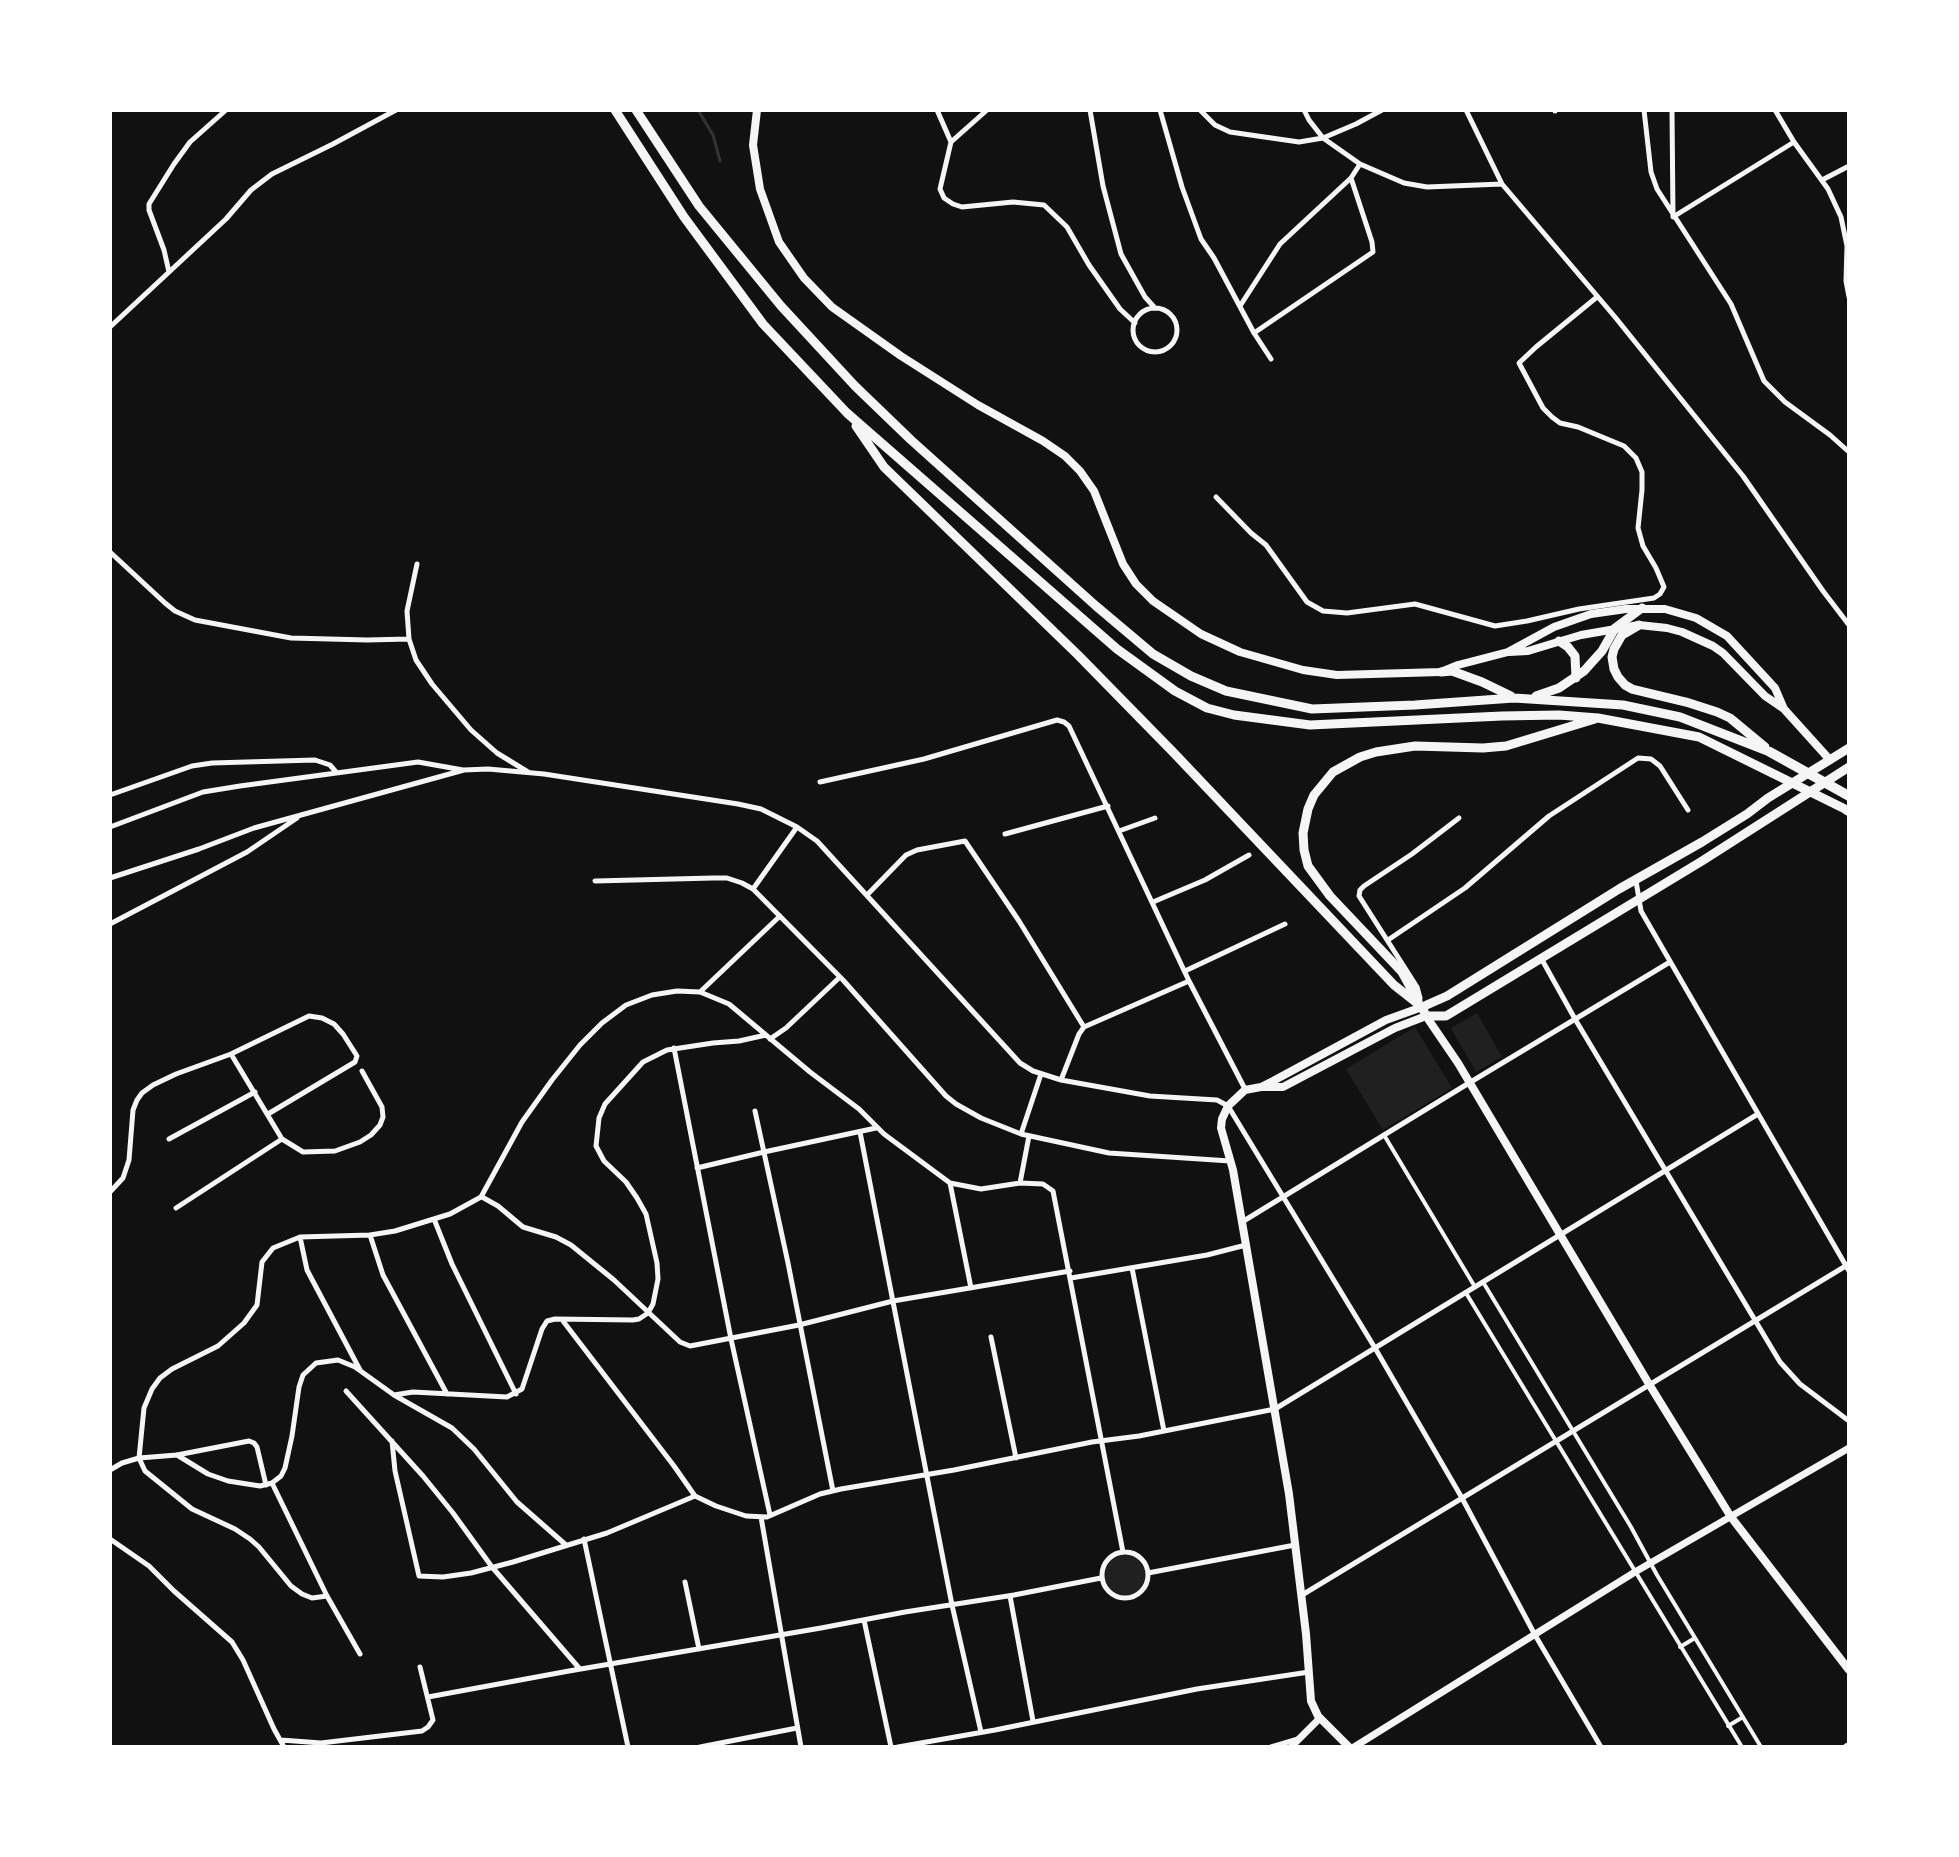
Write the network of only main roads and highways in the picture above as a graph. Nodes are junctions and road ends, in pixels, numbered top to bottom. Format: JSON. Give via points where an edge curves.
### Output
{"nodes":[{"id":1,"x":615,"y":110,"type":"edge"},
{"id":2,"x":636,"y":110,"type":"edge"},
{"id":3,"x":757,"y":110,"type":"edge"},
{"id":4,"x":847,"y":413,"type":"junction"},
{"id":5,"x":1642,"y":608,"type":"junction"},
{"id":6,"x":1639,"y":625,"type":"junction"},
{"id":7,"x":1615,"y":628,"type":"junction"},
{"id":8,"x":1559,"y":641,"type":"junction"},
{"id":9,"x":1508,"y":652,"type":"junction"},
{"id":10,"x":1441,"y":672,"type":"junction"},
{"id":11,"x":1576,"y":678,"type":"junction"},
{"id":12,"x":1514,"y":698,"type":"junction"},
{"id":13,"x":1529,"y":699,"type":"junction"},
{"id":14,"x":1784,"y":709,"type":"junction"},
{"id":15,"x":1598,"y":718,"type":"junction"},
{"id":16,"x":1849,"y":748,"type":"edge"},
{"id":17,"x":1770,"y":752,"type":"junction"},
{"id":18,"x":1826,"y":762,"type":"junction"},
{"id":19,"x":1849,"y":767,"type":"edge"},
{"id":20,"x":1849,"y":796,"type":"edge"},
{"id":21,"x":1848,"y":810,"type":"edge"},
{"id":22,"x":1424,"y":1012,"type":"junction"},
{"id":23,"x":1849,"y":1670,"type":"edge"},
{"id":24,"x":1351,"y":1747,"type":"edge"}],
"edges":[{"from":1,"to":4,"type":"main road","via":[[763,324]]},
{"from":2,"to":12,"type":"main road","via":[[699,206],[824,354],[911,440],[1153,654],[1226,691],[1312,709]]},
{"from":3,"to":10,"type":"main road","via":[[753,145],[760,189],[779,242],[804,278],[832,307],[901,356],[1065,456],[1094,491],[1123,564],[1153,601],[1201,634],[1240,652],[1303,670],[1337,675]]},
{"from":4,"to":15,"type":"main road","via":[[1117,649],[1207,708],[1310,725],[1502,716]]},
{"from":4,"to":22,"type":"main road","via":[[884,467],[1078,655]]},
{"from":5,"to":7,"type":"main road"},
{"from":5,"to":9,"type":"main road","via":[[1576,619]]},
{"from":5,"to":14,"type":"main road","via":[[1682,613],[1718,630],[1775,688]]},
{"from":6,"to":7,"type":"main road"},
{"from":6,"to":14,"type":"main road","via":[[1667,628],[1713,646]]},
{"from":6,"to":17,"type":"main road","via":[[1622,635],[1612,657],[1625,685],[1730,718]]},
{"from":7,"to":8,"type":"main road"},
{"from":7,"to":11,"type":"main road"},
{"from":8,"to":9,"type":"main road"},
{"from":8,"to":11,"type":"main road","via":[[1575,656]]},
{"from":9,"to":10,"type":"main road"},
{"from":10,"to":12,"type":"main road","via":[[1452,671]]},
{"from":11,"to":13,"type":"main road"},
{"from":12,"to":13,"type":"main road"},
{"from":13,"to":17,"type":"main road","via":[[1655,711]]},
{"from":14,"to":18,"type":"main road"},
{"from":15,"to":21,"type":"main road","via":[[1699,737]]},
{"from":15,"to":22,"type":"main road","via":[[1506,746],[1415,746],[1376,752],[1333,772],[1314,795],[1303,833],[1308,866],[1402,972]]},
{"from":16,"to":18,"type":"main road"},
{"from":17,"to":20,"type":"highway"},
{"from":18,"to":22,"type":"main road"},
{"from":19,"to":22,"type":"main road","via":[[1446,1016]]},
{"from":22,"to":23,"type":"main road","via":[[1731,1517]]},
{"from":22,"to":24,"type":"main road","via":[[1386,1020],[1261,1087],[1245,1090],[1228,1106],[1221,1128],[1289,1494],[1311,1701],[1320,1718]]}]}
